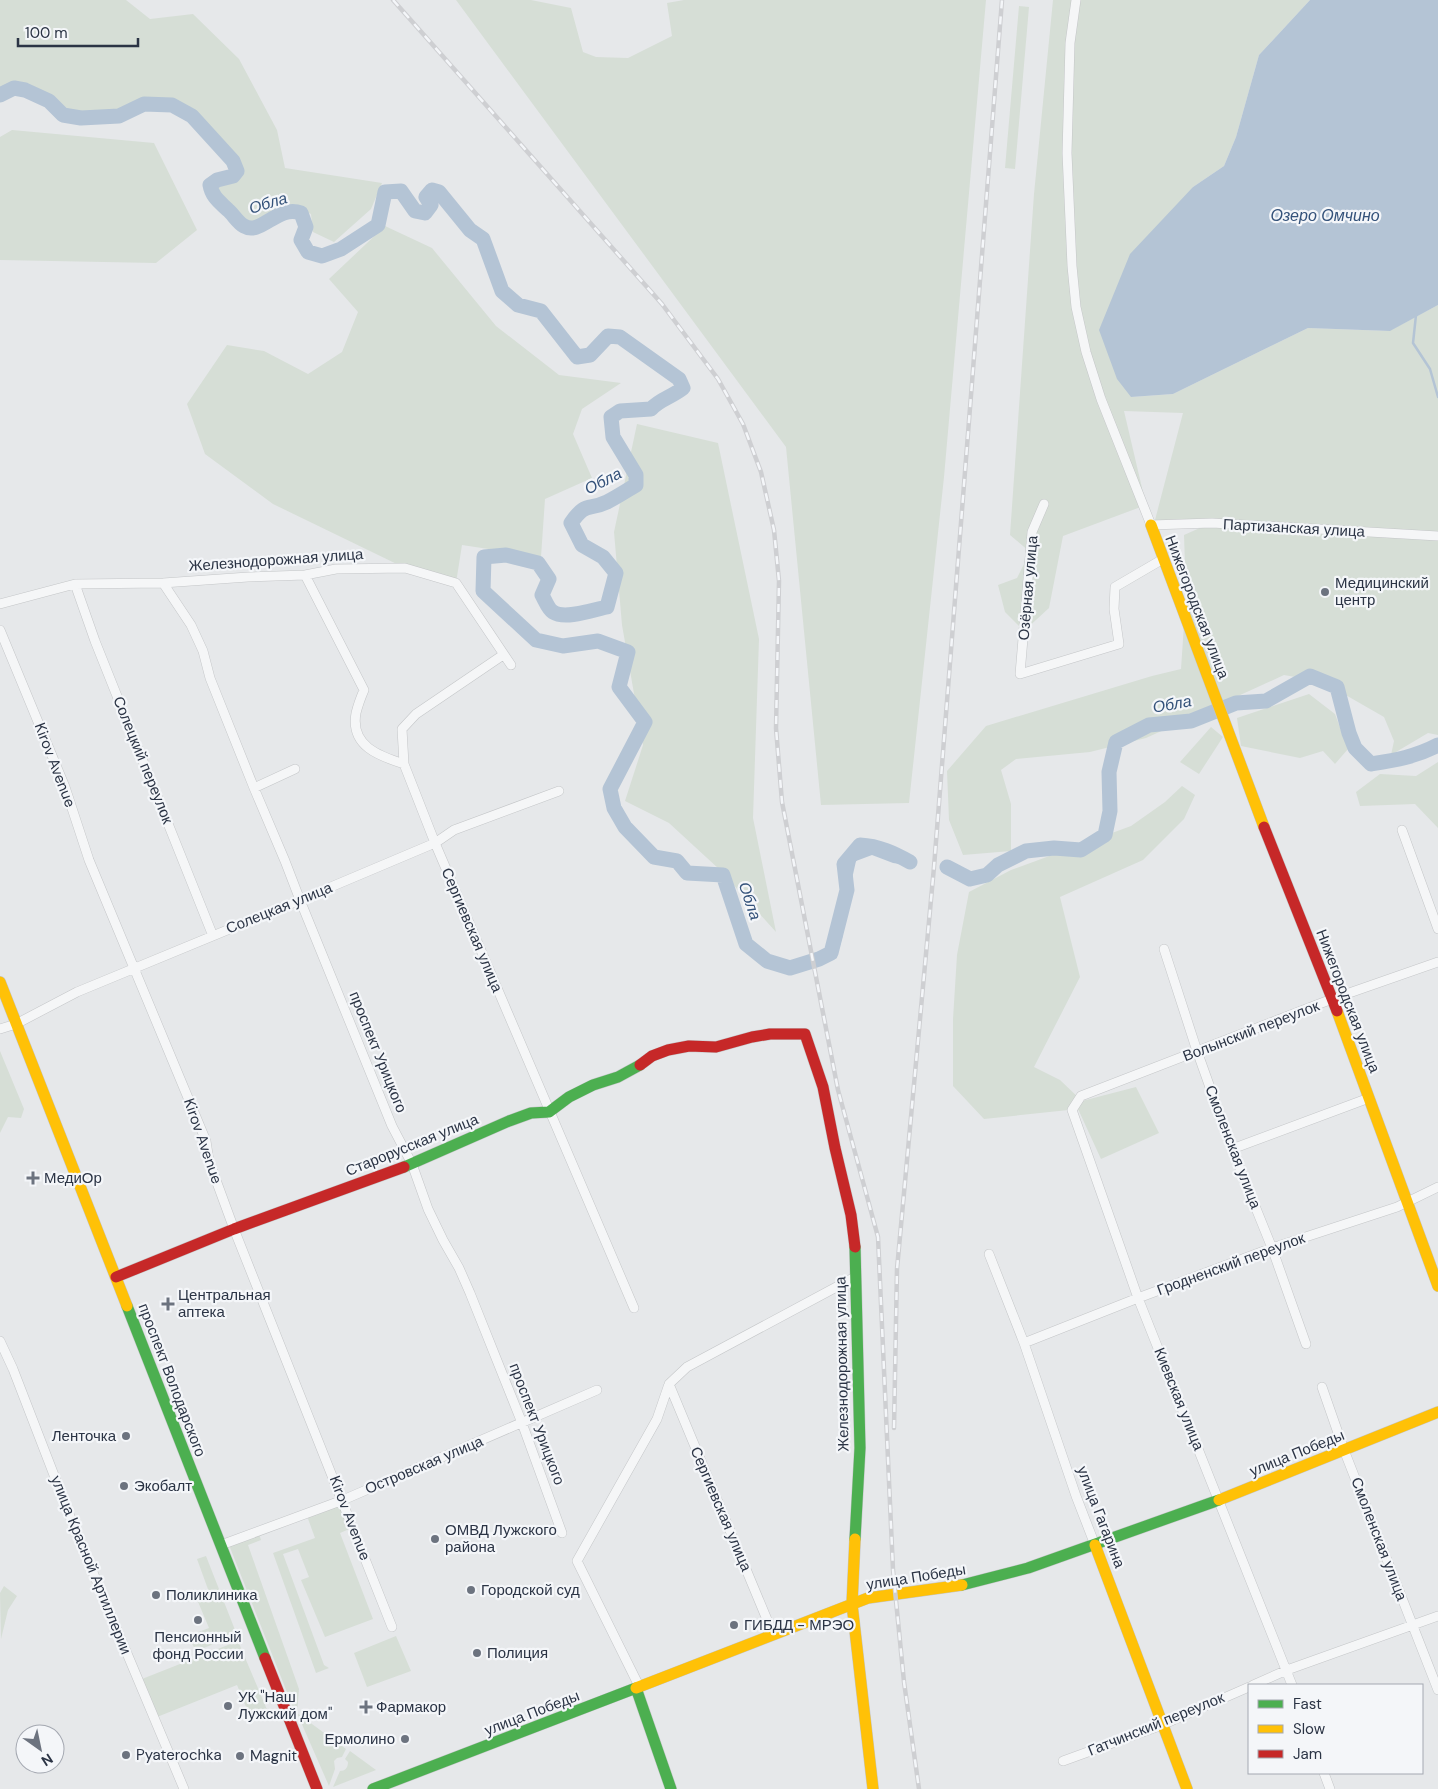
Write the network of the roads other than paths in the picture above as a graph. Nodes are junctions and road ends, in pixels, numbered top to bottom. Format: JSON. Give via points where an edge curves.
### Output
{"nodes":[{"id":1,"x":1076,"y":0,"type":"edge"},
{"id":2,"x":1044,"y":504,"type":"dead end"},
{"id":3,"x":1150,"y":525,"type":"junction"},
{"id":4,"x":1438,"y":536,"type":"edge"},
{"id":5,"x":1163,"y":559,"type":"junction"},
{"id":6,"x":305,"y":575,"type":"junction"},
{"id":7,"x":163,"y":583,"type":"junction"},
{"id":8,"x":75,"y":584,"type":"junction"},
{"id":9,"x":0,"y":604,"type":"edge"},
{"id":10,"x":0,"y":630,"type":"edge"},
{"id":11,"x":503,"y":655,"type":"junction"},
{"id":12,"x":511,"y":665,"type":"dead end"},
{"id":13,"x":404,"y":764,"type":"junction"},
{"id":14,"x":295,"y":769,"type":"dead end"},
{"id":15,"x":254,"y":788,"type":"junction"},
{"id":16,"x":559,"y":791,"type":"dead end"},
{"id":17,"x":1402,"y":830,"type":"dead end"},
{"id":18,"x":435,"y":843,"type":"junction"},
{"id":19,"x":300,"y":900,"type":"junction"},
{"id":20,"x":1438,"y":929,"type":"edge"},
{"id":21,"x":213,"y":936,"type":"junction"},
{"id":22,"x":1164,"y":949,"type":"dead end"},
{"id":23,"x":1438,"y":962,"type":"edge"},
{"id":24,"x":135,"y":968,"type":"junction"},
{"id":25,"x":0,"y":982,"type":"edge"},
{"id":26,"x":1332,"y":999,"type":"junction"},
{"id":27,"x":16,"y":1024,"type":"junction"},
{"id":28,"x":0,"y":1029,"type":"edge"},
{"id":29,"x":1197,"y":1051,"type":"junction"},
{"id":30,"x":1369,"y":1098,"type":"junction"},
{"id":31,"x":1072,"y":1110,"type":"joint"},
{"id":32,"x":550,"y":1112,"type":"junction"},
{"id":33,"x":1232,"y":1149,"type":"junction"},
{"id":34,"x":412,"y":1164,"type":"junction"},
{"id":35,"x":1438,"y":1186,"type":"edge"},
{"id":36,"x":1407,"y":1203,"type":"junction"},
{"id":37,"x":234,"y":1229,"type":"junction"},
{"id":38,"x":1272,"y":1248,"type":"junction"},
{"id":39,"x":989,"y":1254,"type":"dead end"},
{"id":40,"x":116,"y":1277,"type":"junction"},
{"id":41,"x":855,"y":1277,"type":"junction"},
{"id":42,"x":1438,"y":1286,"type":"edge"},
{"id":43,"x":1138,"y":1298,"type":"junction"},
{"id":44,"x":634,"y":1308,"type":"dead end"},
{"id":45,"x":0,"y":1341,"type":"edge"},
{"id":46,"x":1024,"y":1343,"type":"junction"},
{"id":47,"x":1306,"y":1344,"type":"dead end"},
{"id":48,"x":669,"y":1384,"type":"junction"},
{"id":49,"x":1322,"y":1387,"type":"dead end"},
{"id":50,"x":597,"y":1390,"type":"dead end"},
{"id":51,"x":1438,"y":1412,"type":"edge"},
{"id":52,"x":522,"y":1423,"type":"junction"},
{"id":53,"x":1344,"y":1450,"type":"junction"},
{"id":54,"x":343,"y":1500,"type":"junction"},
{"id":55,"x":1219,"y":1500,"type":"junction"},
{"id":56,"x":562,"y":1533,"type":"dead end"},
{"id":57,"x":221,"y":1544,"type":"junction"},
{"id":58,"x":1096,"y":1545,"type":"junction"},
{"id":59,"x":852,"y":1604,"type":"junction"},
{"id":60,"x":1438,"y":1616,"type":"edge"},
{"id":61,"x":1413,"y":1626,"type":"junction"},
{"id":62,"x":392,"y":1627,"type":"dead end"},
{"id":63,"x":773,"y":1634,"type":"junction"},
{"id":64,"x":1287,"y":1670,"type":"junction"},
{"id":65,"x":1256,"y":1684,"type":"edge"},
{"id":66,"x":1292,"y":1684,"type":"edge"},
{"id":67,"x":1248,"y":1687,"type":"edge"},
{"id":68,"x":636,"y":1688,"type":"junction"},
{"id":69,"x":1438,"y":1690,"type":"edge"},
{"id":70,"x":1162,"y":1725,"type":"junction"},
{"id":71,"x":1063,"y":1761,"type":"dead end"},
{"id":72,"x":1324,"y":1774,"type":"edge"},
{"id":73,"x":184,"y":1789,"type":"edge"},
{"id":74,"x":317,"y":1789,"type":"edge"},
{"id":75,"x":373,"y":1789,"type":"edge"},
{"id":76,"x":671,"y":1789,"type":"edge"},
{"id":77,"x":873,"y":1789,"type":"edge"},
{"id":78,"x":1187,"y":1789,"type":"edge"},
{"id":79,"x":1330,"y":1789,"type":"edge"}],
"edges":[{"from":1,"to":3,"type":"street","via":[[1070,43],[1067,153],[1076,307],[1101,399]]},
{"from":2,"to":5,"type":"street","name":"Озёрная улица","via":[[1032,532],[1020,674],[1119,644],[1114,609],[1115,587]]},
{"from":3,"to":4,"type":"street","name":"Партизанская улица","via":[[1212,523]]},
{"from":3,"to":5,"type":"street","name":"Нижегородская улица"},
{"from":5,"to":26,"type":"street","name":"Нижегородская улица"},
{"from":6,"to":7,"type":"street","name":"Железнодорожная улица"},
{"from":6,"to":11,"type":"street","name":"Железнодорожная улица","via":[[336,569],[405,568],[456,584]]},
{"from":6,"to":13,"type":"street","via":[[364,690],[356,712],[355,728],[366,748]]},
{"from":7,"to":8,"type":"street","name":"Железнодорожная улица"},
{"from":7,"to":15,"type":"street","name":"проспект Урицкого","via":[[203,651],[210,678]]},
{"from":8,"to":9,"type":"street","name":"Железнодорожная улица"},
{"from":8,"to":21,"type":"street","name":"Солецкий переулок"},
{"from":10,"to":24,"type":"street","name":"Kirov Avenue","via":[[65,787],[89,860]]},
{"from":11,"to":12,"type":"street","name":"Железнодорожная улица"},
{"from":11,"to":13,"type":"street","name":"Сергиевская улица","via":[[416,714],[402,729]]},
{"from":13,"to":18,"type":"street","name":"Сергиевская улица"},
{"from":14,"to":15,"type":"street"},
{"from":15,"to":19,"type":"street","name":"проспект Урицкого"},
{"from":16,"to":18,"type":"street","name":"Солецкая улица","via":[[454,830]]},
{"from":17,"to":20,"type":"street"},
{"from":18,"to":19,"type":"street","name":"Солецкая улица"},
{"from":18,"to":32,"type":"street","name":"Сергиевская улица"},
{"from":19,"to":21,"type":"street","name":"Солецкая улица"},
{"from":19,"to":34,"type":"street","name":"проспект Урицкого","via":[[392,1126]]},
{"from":21,"to":24,"type":"street","name":"Солецкая улица"},
{"from":22,"to":29,"type":"street","name":"Смоленская улица"},
{"from":23,"to":26,"type":"street","name":"Волынский переулок"},
{"from":24,"to":27,"type":"street","name":"Солецкая улица","via":[[77,992]]},
{"from":24,"to":37,"type":"street","name":"Kirov Avenue","via":[[206,1141],[209,1161]]},
{"from":25,"to":27,"type":"street","name":"проспект Володарского"},
{"from":26,"to":29,"type":"street","name":"Волынский переулок"},
{"from":26,"to":30,"type":"street","name":"Нижегородская улица"},
{"from":27,"to":28,"type":"street","name":"Солецкая улица"},
{"from":27,"to":40,"type":"street","name":"проспект Володарского"},
{"from":29,"to":31,"type":"street","name":"Волынский переулок","via":[[1081,1096]]},
{"from":29,"to":33,"type":"street","name":"Смоленская улица"},
{"from":30,"to":33,"type":"street"},
{"from":30,"to":36,"type":"street","name":"Нижегородская улица"},
{"from":31,"to":43,"type":"street","name":"Киевская улица"},
{"from":32,"to":34,"type":"street","name":"Старорусская улица","via":[[516,1118]]},
{"from":32,"to":41,"type":"street","name":"Железнодорожная улица","via":[[593,1084],[618,1077],[668,1050],[689,1046],[716,1047],[770,1034],[805,1034],[823,1087],[851,1215]]},
{"from":32,"to":44,"type":"street","name":"Сергиевская улица"},
{"from":33,"to":38,"type":"street","name":"Смоленская улица"},
{"from":34,"to":37,"type":"street","name":"Старорусская улица"},
{"from":34,"to":52,"type":"street","name":"проспект Урицкого","via":[[428,1209],[459,1268]]},
{"from":35,"to":36,"type":"street","name":"Гродненский переулок"},
{"from":36,"to":38,"type":"street","name":"Гродненский переулок"},
{"from":36,"to":42,"type":"street","name":"Нижегородская улица"},
{"from":37,"to":40,"type":"street","name":"Старорусская улица"},
{"from":37,"to":54,"type":"street","name":"Kirov Avenue"},
{"from":38,"to":43,"type":"street","name":"Гродненский переулок"},
{"from":38,"to":47,"type":"street","name":"Смоленская улица"},
{"from":39,"to":46,"type":"street","name":"улица Гагарина"},
{"from":40,"to":57,"type":"street","name":"проспект Володарского"},
{"from":41,"to":48,"type":"street","via":[[687,1367]]},
{"from":41,"to":59,"type":"street","name":"Железнодорожная улица","via":[[860,1448]]},
{"from":43,"to":46,"type":"street","name":"Гродненский переулок"},
{"from":43,"to":55,"type":"street","name":"Киевская улица"},
{"from":45,"to":73,"type":"street","name":"улица Красной Артиллерии","via":[[99,1589]]},
{"from":46,"to":58,"type":"street","name":"улица Гагарина"},
{"from":48,"to":63,"type":"street","name":"Сергиевская улица"},
{"from":48,"to":68,"type":"street","via":[[657,1420],[577,1561],[638,1682]]},
{"from":49,"to":53,"type":"street","name":"Смоленская улица"},
{"from":50,"to":52,"type":"street","name":"Островская улица"},
{"from":51,"to":53,"type":"street","name":"улица Победы"},
{"from":52,"to":54,"type":"street","name":"Островская улица"},
{"from":52,"to":56,"type":"street","name":"проспект Урицкого"},
{"from":53,"to":55,"type":"street","name":"улица Победы"},
{"from":53,"to":61,"type":"street","name":"Смоленская улица"},
{"from":54,"to":57,"type":"street","name":"Островская улица"},
{"from":54,"to":62,"type":"street","name":"Kirov Avenue"},
{"from":55,"to":58,"type":"street","name":"улица Победы"},
{"from":55,"to":64,"type":"street","name":"Киевская улица"},
{"from":57,"to":74,"type":"street","name":"проспект Володарского"},
{"from":58,"to":59,"type":"street","name":"улица Победы","via":[[971,1584],[868,1598]]},
{"from":58,"to":70,"type":"street","name":"улица Гагарина"},
{"from":59,"to":63,"type":"street","name":"улица Победы"},
{"from":59,"to":77,"type":"street","name":"Железнодорожная улица"},
{"from":60,"to":61,"type":"street","name":"Гатчинский переулок"},
{"from":61,"to":64,"type":"street","name":"Гатчинский переулок"},
{"from":61,"to":69,"type":"street","name":"Смоленская улица"},
{"from":63,"to":68,"type":"street","name":"улица Победы"},
{"from":64,"to":65,"type":"street","name":"Гатчинский переулок"},
{"from":64,"to":66,"type":"street","name":"Киевская улица"},
{"from":67,"to":70,"type":"street","name":"Гатчинский переулок"},
{"from":68,"to":75,"type":"street","name":"улица Победы"},
{"from":68,"to":76,"type":"street"},
{"from":70,"to":71,"type":"street","name":"Гатчинский переулок"},
{"from":70,"to":78,"type":"street","name":"улица Гагарина"},
{"from":72,"to":79,"type":"street"}]}
